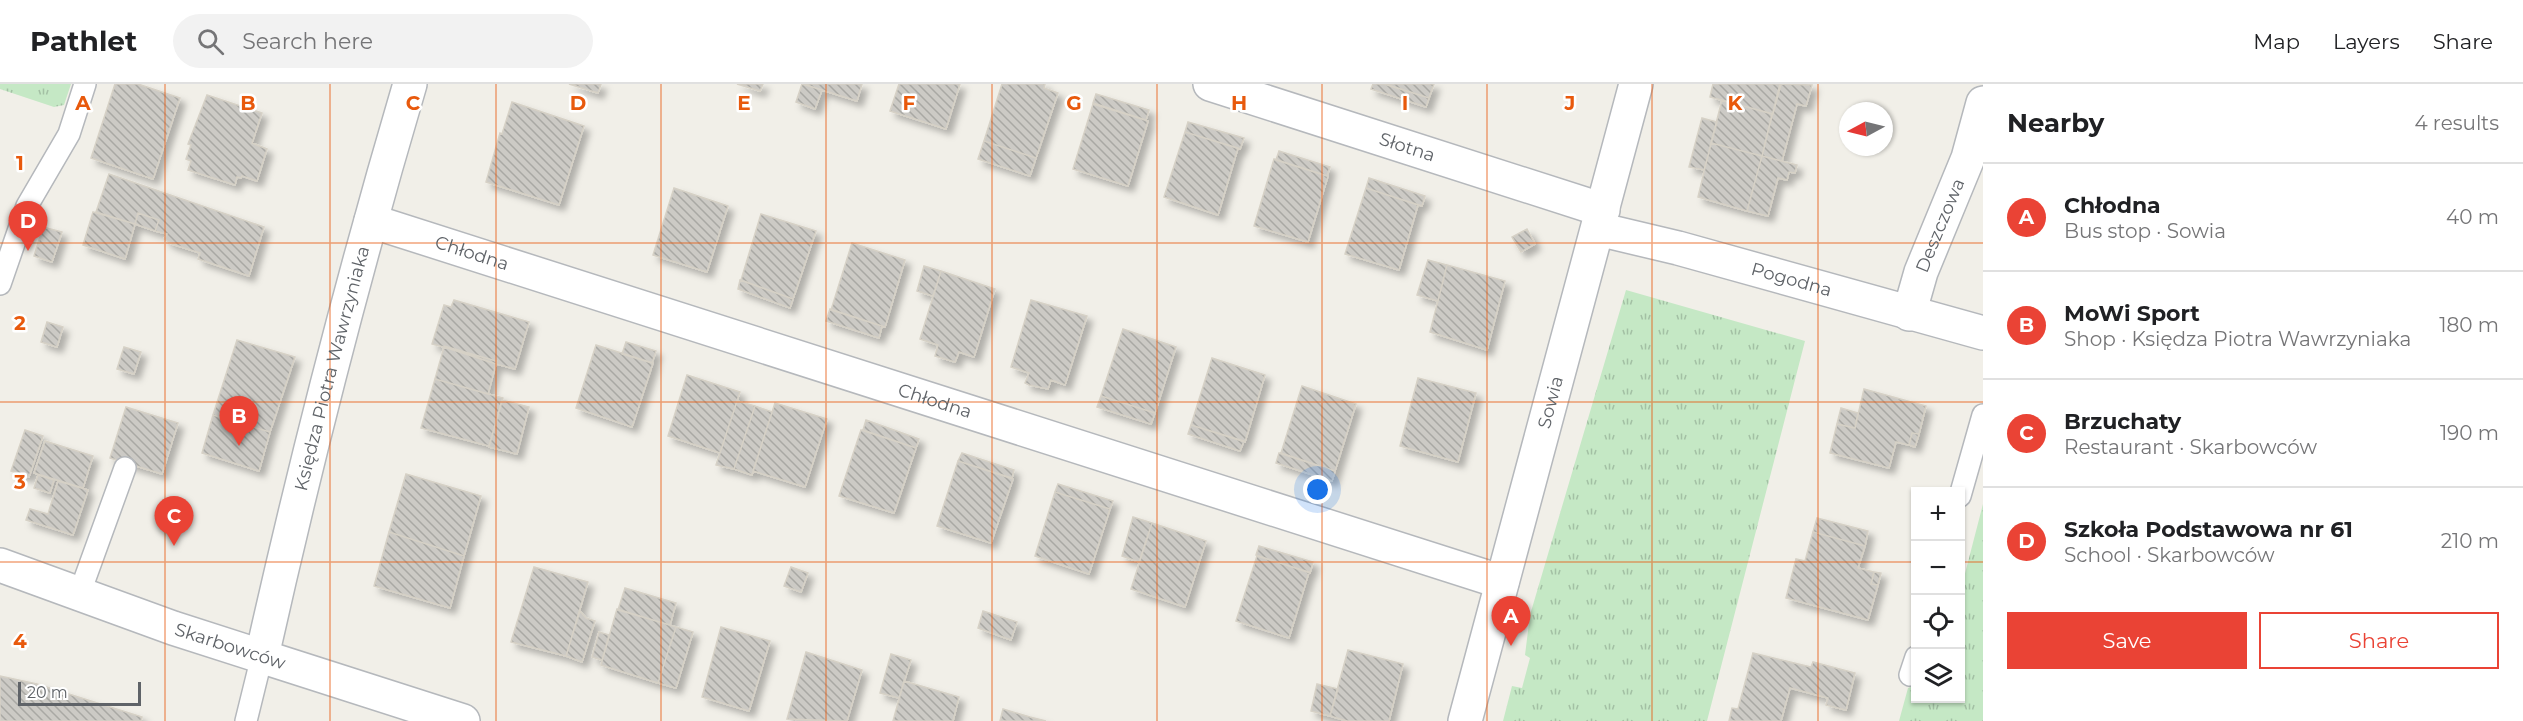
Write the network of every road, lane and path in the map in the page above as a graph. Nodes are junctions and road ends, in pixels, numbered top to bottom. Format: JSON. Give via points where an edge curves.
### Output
{"nodes":[{"id":1,"x":85,"y":84,"type":"edge"},
{"id":2,"x":410,"y":84,"type":"edge"},
{"id":3,"x":1210,"y":84,"type":"edge"},
{"id":4,"x":1636,"y":84,"type":"edge"},
{"id":5,"x":1983,"y":103,"type":"edge"},
{"id":6,"x":1601,"y":219,"type":"junction"},
{"id":7,"x":370,"y":220,"type":"junction"},
{"id":8,"x":0,"y":284,"type":"edge"},
{"id":9,"x":1909,"y":314,"type":"junction"},
{"id":10,"x":1983,"y":333,"type":"edge"},
{"id":11,"x":1983,"y":415,"type":"edge"},
{"id":12,"x":125,"y":468,"type":"dead end"},
{"id":13,"x":1963,"y":487,"type":"edge"},
{"id":14,"x":1,"y":569,"type":"edge"},
{"id":15,"x":1502,"y":582,"type":"junction"},
{"id":16,"x":79,"y":595,"type":"junction"},
{"id":17,"x":262,"y":656,"type":"junction"},
{"id":18,"x":246,"y":721,"type":"edge"},
{"id":19,"x":463,"y":721,"type":"edge"},
{"id":20,"x":1465,"y":721,"type":"edge"}],
"edges":[{"from":1,"to":8,"type":"lane","via":[[69,135],[27,206]]},
{"from":2,"to":7,"type":"street","name":"Księdza Piotra Wawrzyniaka"},
{"from":3,"to":6,"type":"street","name":"Słotna"},
{"from":4,"to":6,"type":"street","name":"Sowia"},
{"from":5,"to":9,"type":"street","name":"Deszczowa","via":[[1968,158],[1921,272]]},
{"from":6,"to":9,"type":"street","name":"Pogodna","via":[[1678,248]]},
{"from":6,"to":15,"type":"street","name":"Sowia"},
{"from":7,"to":15,"type":"street","name":"Chłodna"},
{"from":7,"to":17,"type":"street","name":"Księdza Piotra Wawrzyniaka"},
{"from":9,"to":10,"type":"street","name":"Pogodna"},
{"from":11,"to":13,"type":"lane"},
{"from":12,"to":16,"type":"lane"},
{"from":14,"to":16,"type":"street","name":"Skarbowców"},
{"from":15,"to":20,"type":"street","name":"Sowia"},
{"from":16,"to":17,"type":"street","name":"Skarbowców"},
{"from":17,"to":18,"type":"lane"},
{"from":17,"to":19,"type":"street","name":"Skarbowców"}]}
